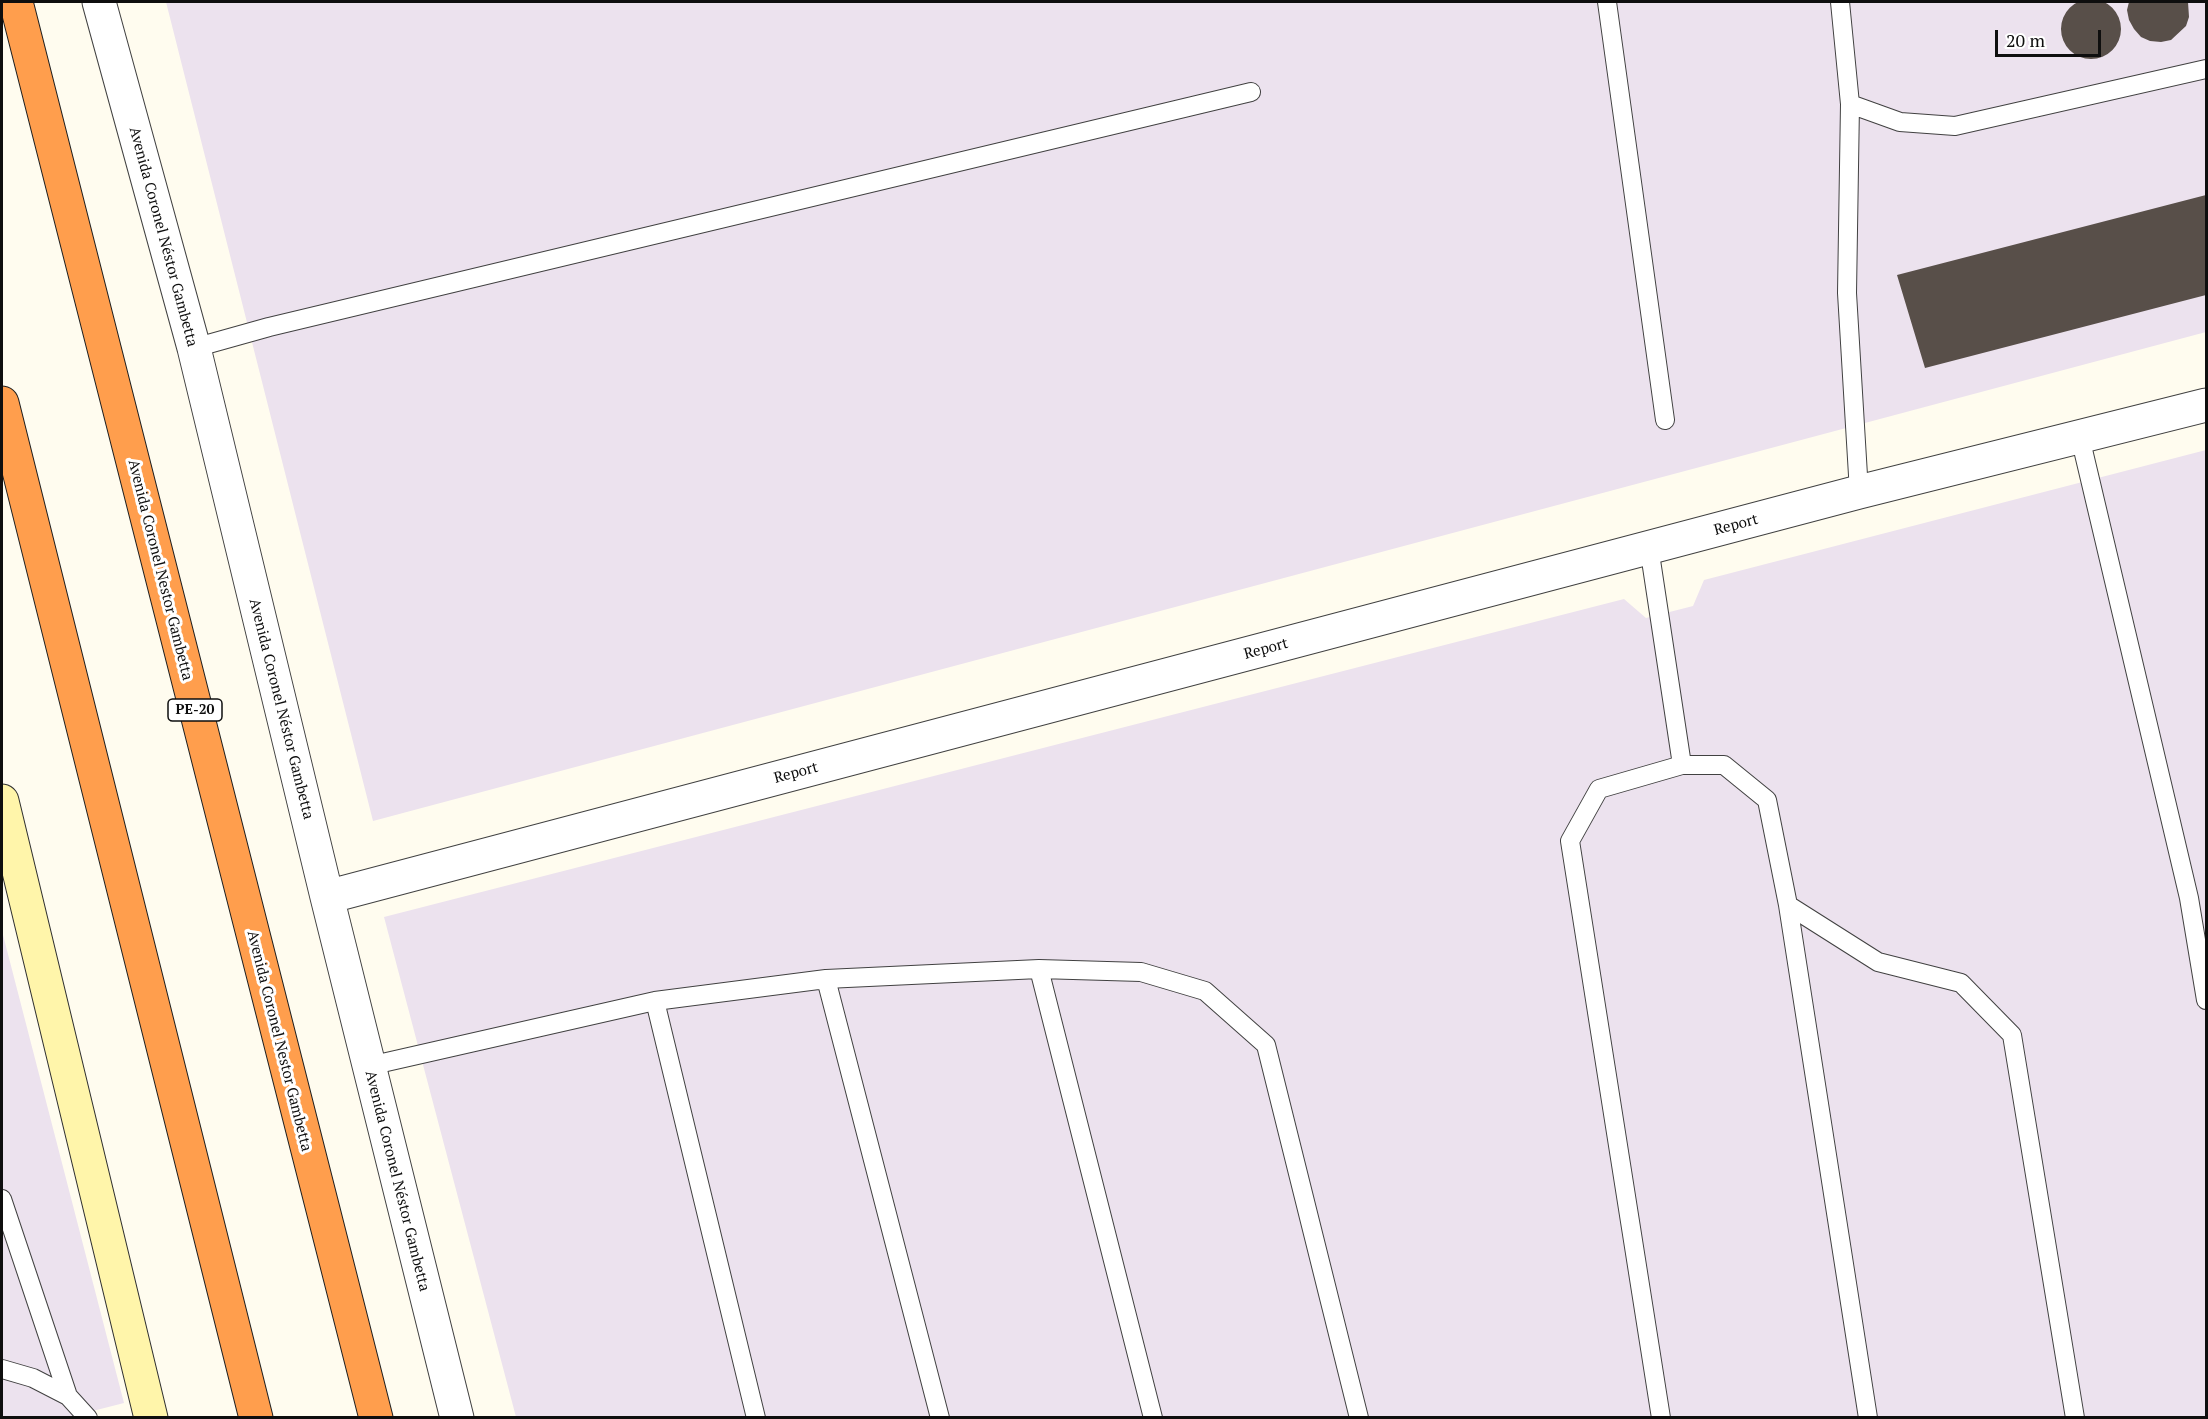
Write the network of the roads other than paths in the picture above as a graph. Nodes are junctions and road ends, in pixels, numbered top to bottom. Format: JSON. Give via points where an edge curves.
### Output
{"nodes":[{"id":1,"x":16,"y":2,"type":"edge"},
{"id":2,"x":99,"y":2,"type":"edge"},
{"id":3,"x":1607,"y":2,"type":"edge"},
{"id":4,"x":1840,"y":2,"type":"edge"},
{"id":5,"x":2206,"y":69,"type":"edge"},
{"id":6,"x":1251,"y":92,"type":"dead end"},
{"id":7,"x":1850,"y":104,"type":"junction"},
{"id":8,"x":194,"y":348,"type":"junction"},
{"id":9,"x":2,"y":403,"type":"edge"},
{"id":10,"x":2206,"y":405,"type":"edge"},
{"id":11,"x":1665,"y":420,"type":"dead end"},
{"id":12,"x":2080,"y":437,"type":"junction"},
{"id":13,"x":1858,"y":492,"type":"junction"},
{"id":14,"x":1649,"y":548,"type":"junction"},
{"id":15,"x":1682,"y":765,"type":"junction"},
{"id":16,"x":2,"y":801,"type":"edge"},
{"id":17,"x":327,"y":897,"type":"junction"},
{"id":18,"x":1788,"y":905,"type":"junction"},
{"id":19,"x":1039,"y":969,"type":"junction"},
{"id":20,"x":826,"y":979,"type":"junction"},
{"id":21,"x":2206,"y":1000,"type":"edge"},
{"id":22,"x":655,"y":1001,"type":"junction"},
{"id":23,"x":369,"y":1066,"type":"junction"},
{"id":24,"x":2,"y":1199,"type":"edge"},
{"id":25,"x":2,"y":1369,"type":"edge"},
{"id":26,"x":68,"y":1396,"type":"junction"},
{"id":27,"x":88,"y":1418,"type":"edge"},
{"id":28,"x":151,"y":1418,"type":"edge"},
{"id":29,"x":256,"y":1418,"type":"edge"},
{"id":30,"x":376,"y":1418,"type":"edge"},
{"id":31,"x":457,"y":1418,"type":"edge"},
{"id":32,"x":756,"y":1418,"type":"edge"},
{"id":33,"x":940,"y":1418,"type":"edge"},
{"id":34,"x":1153,"y":1418,"type":"edge"},
{"id":35,"x":1359,"y":1418,"type":"edge"},
{"id":36,"x":1661,"y":1418,"type":"edge"},
{"id":37,"x":1868,"y":1418,"type":"edge"},
{"id":38,"x":2075,"y":1418,"type":"edge"}],
"edges":[{"from":1,"to":30,"type":"highway","name":"Avenida Coronel Nestor Gambetta","number":"PE-20"},
{"from":2,"to":8,"type":"street","name":"Avenida Coronel Néstor Gambetta"},
{"from":3,"to":11,"type":"lane"},
{"from":4,"to":7,"type":"lane"},
{"from":5,"to":7,"type":"lane","via":[[1955,126],[1900,122]]},
{"from":6,"to":8,"type":"lane"},
{"from":7,"to":13,"type":"lane","via":[[1847,293]]},
{"from":8,"to":17,"type":"street","name":"Avenida Coronel Néstor Gambetta"},
{"from":9,"to":29,"type":"highway"},
{"from":10,"to":12,"type":"street","name":"Report"},
{"from":12,"to":13,"type":"street","name":"Report"},
{"from":12,"to":21,"type":"lane","via":[[2189,898]]},
{"from":13,"to":14,"type":"street","name":"Report"},
{"from":14,"to":15,"type":"lane"},
{"from":14,"to":17,"type":"street","name":"Report"},
{"from":15,"to":18,"type":"lane","via":[[1724,765],[1767,800]]},
{"from":15,"to":36,"type":"lane","via":[[1599,789],[1570,841]]},
{"from":16,"to":28,"type":"street"},
{"from":17,"to":23,"type":"street","name":"Avenida Coronel Néstor Gambetta"},
{"from":18,"to":37,"type":"lane"},
{"from":18,"to":38,"type":"lane","via":[[1878,962],[1961,983],[2012,1035]]},
{"from":19,"to":20,"type":"lane"},
{"from":19,"to":34,"type":"lane"},
{"from":19,"to":35,"type":"lane","via":[[1141,972],[1205,991],[1266,1045]]},
{"from":20,"to":22,"type":"lane"},
{"from":20,"to":33,"type":"lane"},
{"from":22,"to":23,"type":"lane"},
{"from":22,"to":32,"type":"lane"},
{"from":23,"to":31,"type":"street","name":"Avenida Coronel Néstor Gambetta"},
{"from":24,"to":26,"type":"lane"},
{"from":25,"to":26,"type":"lane","via":[[33,1378]]},
{"from":26,"to":27,"type":"lane"}]}
